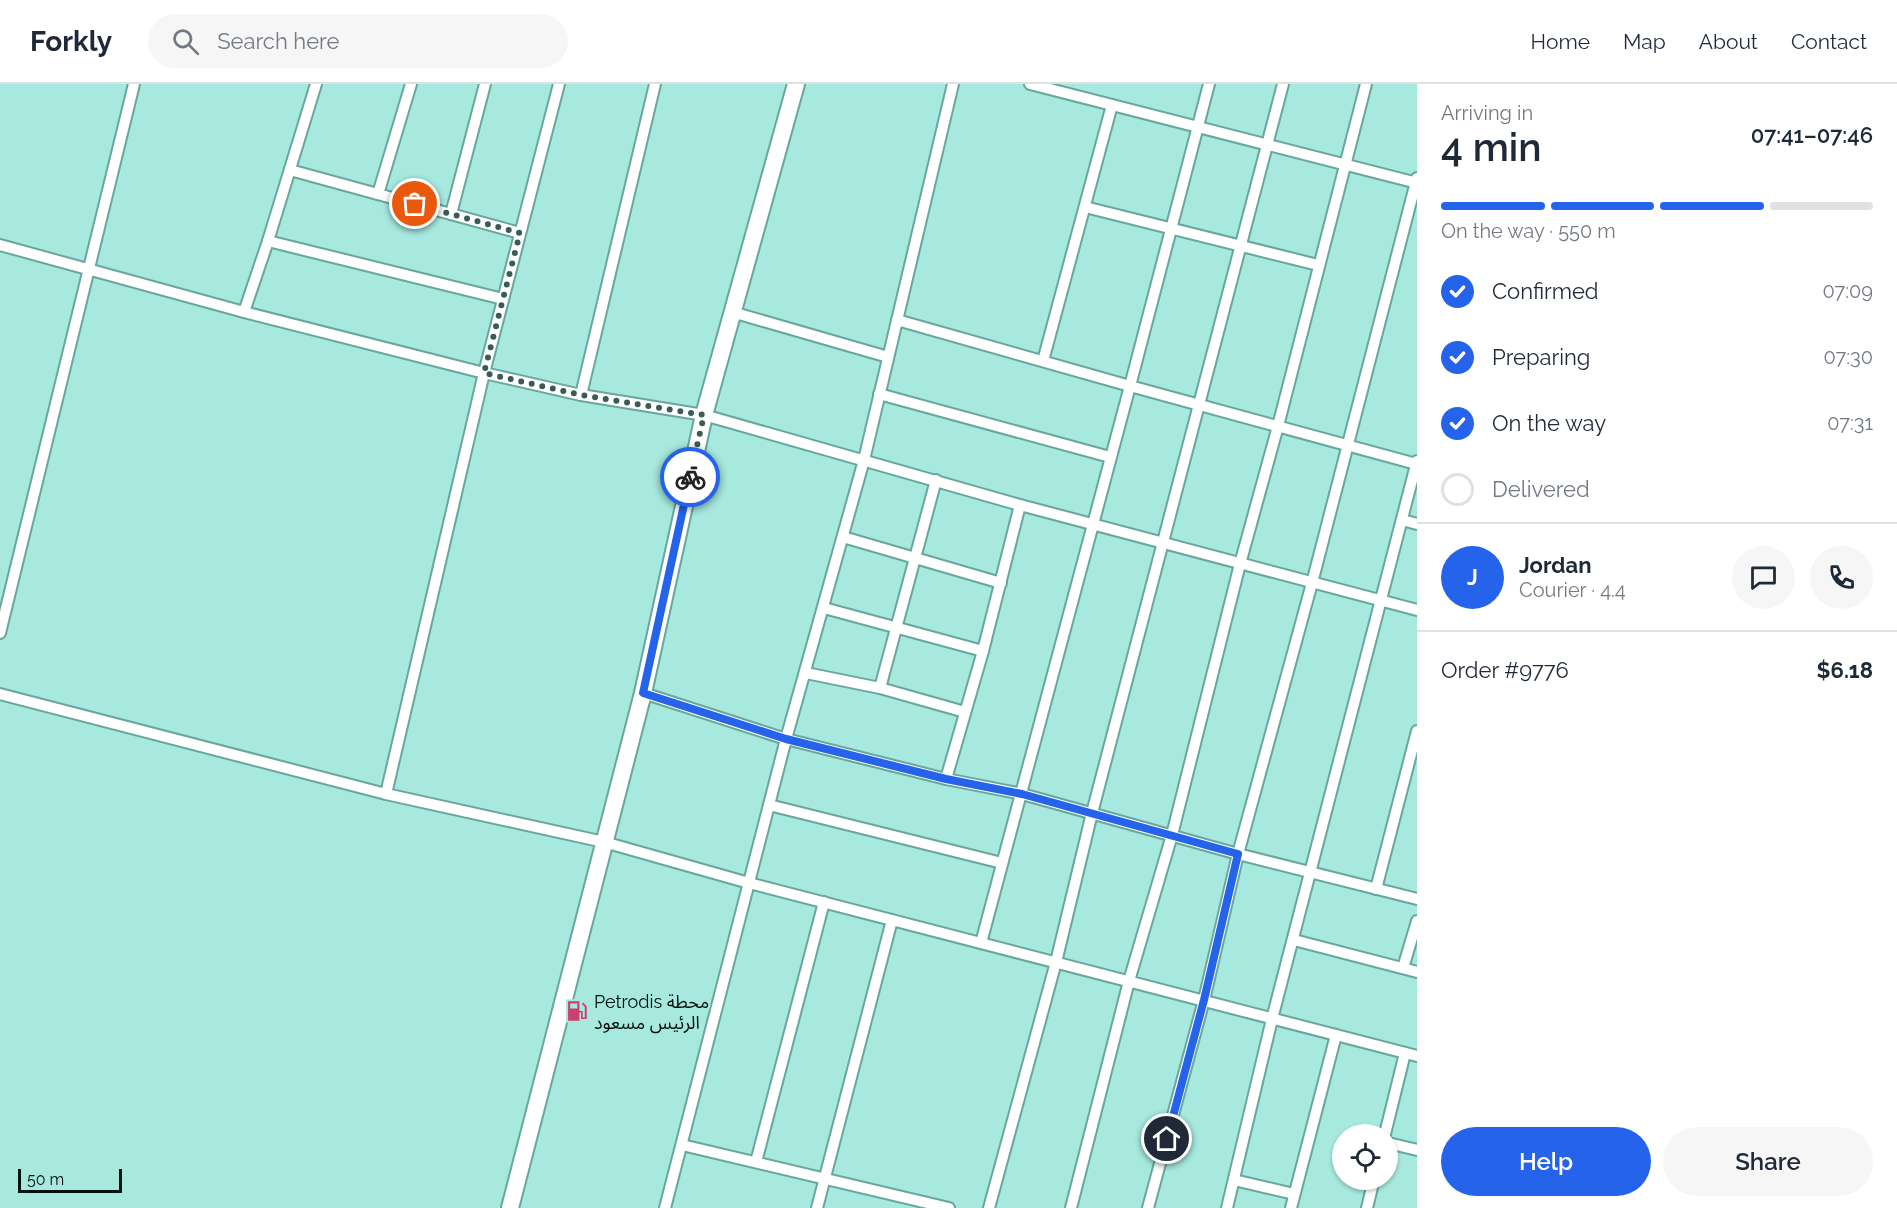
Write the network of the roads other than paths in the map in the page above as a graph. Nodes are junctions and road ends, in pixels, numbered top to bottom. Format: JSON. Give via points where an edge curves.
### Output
{"nodes":[{"id":1,"x":134,"y":84,"type":"edge"},
{"id":2,"x":316,"y":84,"type":"edge"},
{"id":3,"x":411,"y":84,"type":"edge"},
{"id":4,"x":485,"y":84,"type":"edge"},
{"id":5,"x":559,"y":84,"type":"edge"},
{"id":6,"x":655,"y":84,"type":"edge"},
{"id":7,"x":796,"y":84,"type":"edge"},
{"id":8,"x":953,"y":84,"type":"edge"},
{"id":9,"x":1030,"y":84,"type":"edge"},
{"id":10,"x":1209,"y":84,"type":"edge"},
{"id":11,"x":1283,"y":84,"type":"edge"},
{"id":12,"x":1366,"y":84,"type":"edge"},
{"id":13,"x":1112,"y":105,"type":"junction"},
{"id":14,"x":1198,"y":127,"type":"junction"},
{"id":15,"x":1267,"y":145,"type":"junction"},
{"id":16,"x":1345,"y":164,"type":"junction"},
{"id":17,"x":290,"y":170,"type":"junction"},
{"id":18,"x":1417,"y":181,"type":"edge"},
{"id":19,"x":378,"y":194,"type":"junction"},
{"id":20,"x":1085,"y":207,"type":"junction"},
{"id":21,"x":451,"y":214,"type":"junction"},
{"id":22,"x":1172,"y":229,"type":"junction"},
{"id":23,"x":520,"y":233,"type":"junction"},
{"id":24,"x":268,"y":241,"type":"junction"},
{"id":25,"x":0,"y":245,"type":"edge"},
{"id":26,"x":1242,"y":246,"type":"junction"},
{"id":27,"x":1318,"y":265,"type":"junction"},
{"id":28,"x":89,"y":268,"type":"junction"},
{"id":29,"x":503,"y":298,"type":"junction"},
{"id":30,"x":244,"y":312,"type":"junction"},
{"id":31,"x":732,"y":312,"type":"junction"},
{"id":32,"x":897,"y":320,"type":"junction"},
{"id":33,"x":888,"y":357,"type":"junction"},
{"id":34,"x":1043,"y":361,"type":"junction"},
{"id":35,"x":484,"y":373,"type":"junction"},
{"id":36,"x":1130,"y":386,"type":"junction"},
{"id":37,"x":879,"y":394,"type":"junction"},
{"id":38,"x":581,"y":395,"type":"junction"},
{"id":39,"x":1198,"y":405,"type":"junction"},
{"id":40,"x":704,"y":415,"type":"junction"},
{"id":41,"x":1278,"y":426,"type":"junction"},
{"id":42,"x":1347,"y":446,"type":"junction"},
{"id":43,"x":1110,"y":458,"type":"junction"},
{"id":44,"x":864,"y":460,"type":"junction"},
{"id":45,"x":1417,"y":462,"type":"edge"},
{"id":46,"x":936,"y":480,"type":"junction"},
{"id":47,"x":1020,"y":505,"type":"junction"},
{"id":48,"x":1402,"y":520,"type":"junction"},
{"id":49,"x":1093,"y":524,"type":"junction"},
{"id":50,"x":1417,"y":524,"type":"edge"},
{"id":51,"x":843,"y":537,"type":"junction"},
{"id":52,"x":1163,"y":543,"type":"junction"},
{"id":53,"x":916,"y":557,"type":"junction"},
{"id":54,"x":1240,"y":564,"type":"junction"},
{"id":55,"x":1001,"y":583,"type":"junction"},
{"id":56,"x":1312,"y":583,"type":"junction"},
{"id":57,"x":1381,"y":601,"type":"junction"},
{"id":58,"x":824,"y":608,"type":"junction"},
{"id":59,"x":1417,"y":610,"type":"edge"},
{"id":60,"x":896,"y":628,"type":"junction"},
{"id":61,"x":0,"y":633,"type":"edge"},
{"id":62,"x":983,"y":651,"type":"junction"},
{"id":63,"x":806,"y":673,"type":"junction"},
{"id":64,"x":880,"y":688,"type":"junction"},
{"id":65,"x":643,"y":693,"type":"junction"},
{"id":66,"x":0,"y":694,"type":"edge"},
{"id":67,"x":965,"y":712,"type":"junction"},
{"id":68,"x":1417,"y":730,"type":"edge"},
{"id":69,"x":786,"y":739,"type":"junction"},
{"id":70,"x":946,"y":779,"type":"junction"},
{"id":71,"x":386,"y":794,"type":"junction"},
{"id":72,"x":1022,"y":794,"type":"junction"},
{"id":73,"x":769,"y":805,"type":"junction"},
{"id":74,"x":1092,"y":813,"type":"junction"},
{"id":75,"x":1172,"y":835,"type":"junction"},
{"id":76,"x":604,"y":842,"type":"junction"},
{"id":77,"x":1238,"y":854,"type":"junction"},
{"id":78,"x":1002,"y":862,"type":"junction"},
{"id":79,"x":1310,"y":873,"type":"junction"},
{"id":80,"x":749,"y":883,"type":"junction"},
{"id":81,"x":1376,"y":889,"type":"junction"},
{"id":82,"x":1417,"y":899,"type":"edge"},
{"id":83,"x":824,"y":902,"type":"junction"},
{"id":84,"x":892,"y":920,"type":"junction"},
{"id":85,"x":1417,"y":921,"type":"edge"},
{"id":86,"x":1293,"y":940,"type":"junction"},
{"id":87,"x":981,"y":943,"type":"junction"},
{"id":88,"x":1056,"y":962,"type":"junction"},
{"id":89,"x":1403,"y":968,"type":"junction"},
{"id":90,"x":1417,"y":972,"type":"edge"},
{"id":91,"x":1129,"y":981,"type":"junction"},
{"id":92,"x":1204,"y":1000,"type":"junction"},
{"id":93,"x":1272,"y":1019,"type":"junction"},
{"id":94,"x":1336,"y":1035,"type":"junction"},
{"id":95,"x":1405,"y":1053,"type":"junction"},
{"id":96,"x":1417,"y":1056,"type":"edge"},
{"id":97,"x":1387,"y":1124,"type":"edge"},
{"id":98,"x":682,"y":1144,"type":"junction"},
{"id":99,"x":1398,"y":1145,"type":"edge"},
{"id":100,"x":1417,"y":1150,"type":"edge"},
{"id":101,"x":756,"y":1162,"type":"junction"},
{"id":102,"x":825,"y":1179,"type":"junction"},
{"id":103,"x":1234,"y":1180,"type":"junction"},
{"id":104,"x":1371,"y":1190,"type":"edge"},
{"id":105,"x":1294,"y":1194,"type":"junction"},
{"id":106,"x":510,"y":1208,"type":"edge"},
{"id":107,"x":665,"y":1208,"type":"edge"},
{"id":108,"x":817,"y":1208,"type":"edge"},
{"id":109,"x":950,"y":1208,"type":"edge"},
{"id":110,"x":989,"y":1208,"type":"edge"},
{"id":111,"x":1071,"y":1208,"type":"edge"},
{"id":112,"x":1148,"y":1208,"type":"edge"},
{"id":113,"x":1227,"y":1208,"type":"edge"},
{"id":114,"x":1291,"y":1208,"type":"edge"},
{"id":115,"x":1367,"y":1208,"type":"edge"}],
"edges":[{"from":1,"to":28,"type":"street"},
{"from":2,"to":17,"type":"street"},
{"from":3,"to":19,"type":"street"},
{"from":4,"to":21,"type":"street"},
{"from":5,"to":23,"type":"street"},
{"from":6,"to":38,"type":"street"},
{"from":7,"to":31,"type":"main road"},
{"from":8,"to":32,"type":"street"},
{"from":9,"to":13,"type":"street"},
{"from":10,"to":14,"type":"street"},
{"from":11,"to":15,"type":"street"},
{"from":12,"to":16,"type":"street"},
{"from":13,"to":14,"type":"street"},
{"from":13,"to":20,"type":"street"},
{"from":14,"to":15,"type":"street"},
{"from":14,"to":22,"type":"street"},
{"from":15,"to":16,"type":"street"},
{"from":15,"to":26,"type":"street"},
{"from":16,"to":18,"type":"street"},
{"from":16,"to":27,"type":"street"},
{"from":17,"to":19,"type":"street"},
{"from":17,"to":24,"type":"street"},
{"from":18,"to":42,"type":"street"},
{"from":19,"to":21,"type":"street"},
{"from":20,"to":22,"type":"street"},
{"from":20,"to":34,"type":"street"},
{"from":21,"to":23,"type":"street"},
{"from":22,"to":26,"type":"street"},
{"from":22,"to":36,"type":"street"},
{"from":23,"to":29,"type":"street"},
{"from":24,"to":29,"type":"street"},
{"from":24,"to":30,"type":"street"},
{"from":25,"to":28,"type":"street"},
{"from":26,"to":27,"type":"street"},
{"from":26,"to":39,"type":"street"},
{"from":27,"to":41,"type":"street"},
{"from":28,"to":30,"type":"street"},
{"from":28,"to":61,"type":"street"},
{"from":29,"to":35,"type":"street"},
{"from":30,"to":35,"type":"street"},
{"from":31,"to":33,"type":"street"},
{"from":31,"to":40,"type":"main road"},
{"from":32,"to":33,"type":"street"},
{"from":32,"to":34,"type":"street"},
{"from":33,"to":37,"type":"street"},
{"from":34,"to":36,"type":"street"},
{"from":35,"to":38,"type":"street"},
{"from":35,"to":71,"type":"street"},
{"from":36,"to":39,"type":"street"},
{"from":36,"to":43,"type":"street"},
{"from":37,"to":43,"type":"street"},
{"from":37,"to":44,"type":"street"},
{"from":38,"to":40,"type":"street"},
{"from":39,"to":41,"type":"street"},
{"from":39,"to":52,"type":"street"},
{"from":40,"to":44,"type":"street"},
{"from":40,"to":65,"type":"main road"},
{"from":41,"to":42,"type":"street"},
{"from":41,"to":54,"type":"street"},
{"from":42,"to":45,"type":"street"},
{"from":42,"to":56,"type":"street"},
{"from":43,"to":49,"type":"street"},
{"from":44,"to":46,"type":"street"},
{"from":44,"to":51,"type":"street"},
{"from":45,"to":48,"type":"street"},
{"from":46,"to":47,"type":"street"},
{"from":46,"to":53,"type":"street"},
{"from":47,"to":49,"type":"street"},
{"from":47,"to":55,"type":"street"},
{"from":48,"to":50,"type":"street"},
{"from":48,"to":57,"type":"street"},
{"from":49,"to":52,"type":"street"},
{"from":49,"to":72,"type":"street"},
{"from":51,"to":53,"type":"street"},
{"from":51,"to":58,"type":"street"},
{"from":52,"to":54,"type":"street"},
{"from":52,"to":74,"type":"street"},
{"from":53,"to":55,"type":"street"},
{"from":53,"to":60,"type":"street"},
{"from":54,"to":56,"type":"street"},
{"from":54,"to":75,"type":"street"},
{"from":55,"to":62,"type":"street"},
{"from":56,"to":57,"type":"street"},
{"from":56,"to":77,"type":"street"},
{"from":57,"to":59,"type":"street"},
{"from":57,"to":79,"type":"street"},
{"from":58,"to":60,"type":"street"},
{"from":58,"to":63,"type":"street"},
{"from":60,"to":62,"type":"street"},
{"from":60,"to":64,"type":"street"},
{"from":62,"to":67,"type":"street"},
{"from":63,"to":64,"type":"street"},
{"from":63,"to":69,"type":"street"},
{"from":64,"to":67,"type":"street"},
{"from":65,"to":69,"type":"street"},
{"from":65,"to":76,"type":"main road"},
{"from":66,"to":71,"type":"street"},
{"from":67,"to":70,"type":"street"},
{"from":68,"to":81,"type":"street"},
{"from":69,"to":70,"type":"street"},
{"from":69,"to":73,"type":"street"},
{"from":70,"to":72,"type":"street"},
{"from":71,"to":76,"type":"street"},
{"from":72,"to":74,"type":"street"},
{"from":72,"to":78,"type":"street"},
{"from":73,"to":78,"type":"street"},
{"from":73,"to":80,"type":"street"},
{"from":74,"to":75,"type":"street"},
{"from":74,"to":88,"type":"street"},
{"from":75,"to":77,"type":"street"},
{"from":75,"to":91,"type":"street"},
{"from":76,"to":80,"type":"street"},
{"from":76,"to":106,"type":"main road"},
{"from":77,"to":79,"type":"street"},
{"from":77,"to":92,"type":"street"},
{"from":78,"to":87,"type":"street"},
{"from":79,"to":81,"type":"street"},
{"from":79,"to":86,"type":"street"},
{"from":80,"to":83,"type":"street"},
{"from":80,"to":98,"type":"street"},
{"from":81,"to":82,"type":"street"},
{"from":83,"to":84,"type":"street"},
{"from":83,"to":101,"type":"street"},
{"from":84,"to":87,"type":"street"},
{"from":84,"to":102,"type":"street"},
{"from":85,"to":89,"type":"street"},
{"from":86,"to":89,"type":"street"},
{"from":86,"to":93,"type":"street"},
{"from":87,"to":88,"type":"street"},
{"from":88,"to":91,"type":"street"},
{"from":88,"to":110,"type":"street"},
{"from":89,"to":90,"type":"street"},
{"from":91,"to":92,"type":"street"},
{"from":91,"to":111,"type":"street"},
{"from":92,"to":93,"type":"street"},
{"from":92,"to":112,"type":"street"},
{"from":93,"to":94,"type":"street"},
{"from":93,"to":103,"type":"street"},
{"from":94,"to":95,"type":"street"},
{"from":94,"to":105,"type":"street"},
{"from":95,"to":96,"type":"street"},
{"from":95,"to":97,"type":"street"},
{"from":98,"to":101,"type":"street"},
{"from":98,"to":107,"type":"street"},
{"from":99,"to":100,"type":"street"},
{"from":101,"to":102,"type":"street"},
{"from":102,"to":108,"type":"street"},
{"from":102,"to":109,"type":"street"},
{"from":103,"to":105,"type":"street"},
{"from":103,"to":113,"type":"street"},
{"from":104,"to":115,"type":"street"},
{"from":105,"to":114,"type":"street"}]}
